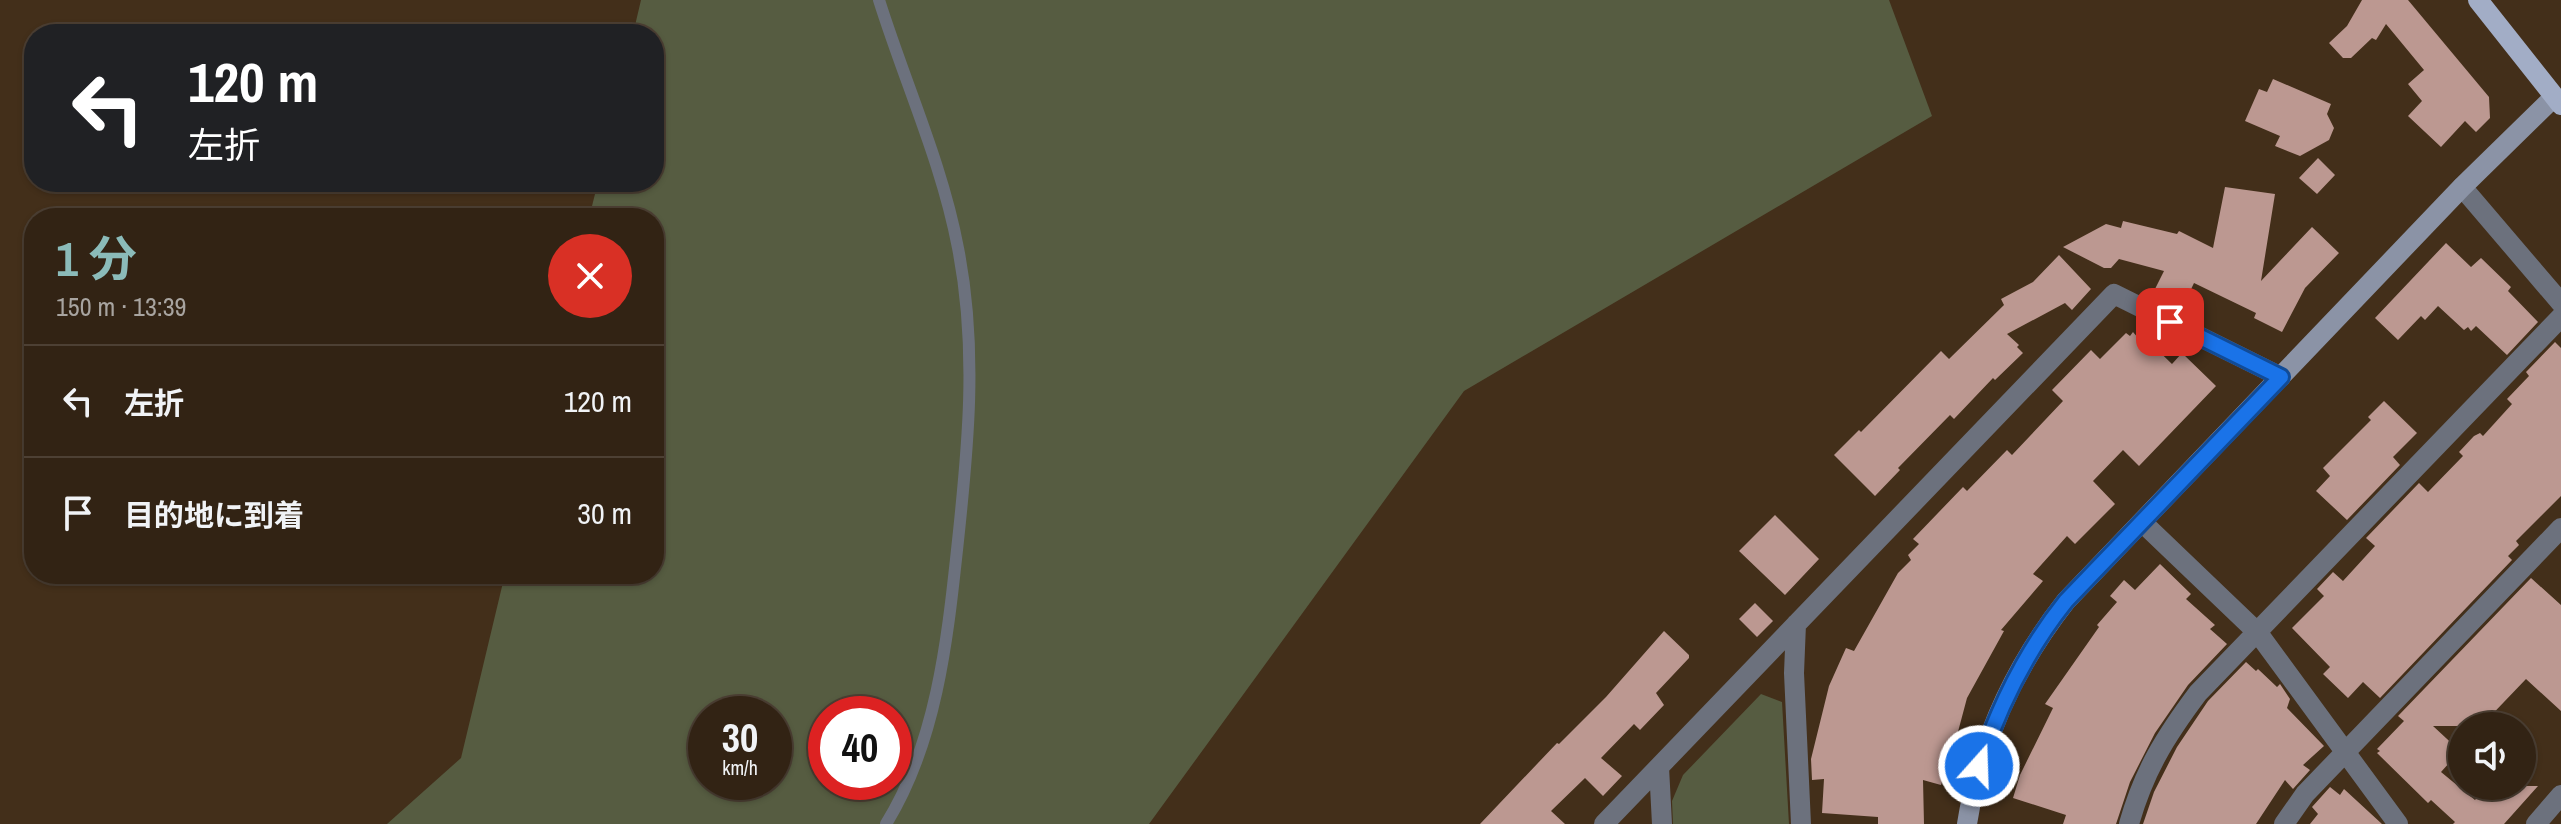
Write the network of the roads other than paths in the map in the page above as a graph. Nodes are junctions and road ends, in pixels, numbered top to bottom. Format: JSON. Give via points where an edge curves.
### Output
{"nodes":[{"id":1,"x":879,"y":0,"type":"edge"},
{"id":2,"x":2478,"y":0,"type":"edge"},
{"id":3,"x":2559,"y":98,"type":"edge"},
{"id":4,"x":2462,"y":187,"type":"junction"},
{"id":5,"x":2561,"y":303,"type":"edge"},
{"id":6,"x":2561,"y":317,"type":"edge"},
{"id":7,"x":2281,"y":377,"type":"junction"},
{"id":8,"x":2142,"y":522,"type":"junction"},
{"id":9,"x":2561,"y":528,"type":"edge"},
{"id":10,"x":1796,"y":624,"type":"junction"},
{"id":11,"x":2258,"y":633,"type":"junction"},
{"id":12,"x":2346,"y":752,"type":"junction"},
{"id":13,"x":1659,"y":767,"type":"junction"},
{"id":14,"x":2561,"y":795,"type":"edge"},
{"id":15,"x":886,"y":824,"type":"edge"},
{"id":16,"x":1604,"y":824,"type":"edge"},
{"id":17,"x":1662,"y":824,"type":"edge"},
{"id":18,"x":1801,"y":824,"type":"edge"},
{"id":19,"x":1967,"y":824,"type":"edge"},
{"id":20,"x":2129,"y":824,"type":"edge"},
{"id":21,"x":2284,"y":824,"type":"edge"},
{"id":22,"x":2398,"y":824,"type":"edge"},
{"id":23,"x":2536,"y":824,"type":"edge"}],
"edges":[{"from":1,"to":15,"type":"lane","via":[[939,171],[958,249],[971,353],[969,448],[934,707],[901,799]]},
{"from":2,"to":3,"type":"main road"},
{"from":3,"to":4,"type":"street"},
{"from":4,"to":5,"type":"street"},
{"from":4,"to":7,"type":"street"},
{"from":6,"to":11,"type":"street"},
{"from":7,"to":8,"type":"street"},
{"from":7,"to":10,"type":"street","via":[[2114,294]]},
{"from":8,"to":11,"type":"street"},
{"from":8,"to":19,"type":"street","via":[[2043,630],[2005,698],[1986,747]]},
{"from":9,"to":12,"type":"street"},
{"from":10,"to":13,"type":"street"},
{"from":10,"to":18,"type":"street"},
{"from":11,"to":12,"type":"street"},
{"from":11,"to":20,"type":"street","via":[[2198,693],[2169,732],[2145,774]]},
{"from":12,"to":21,"type":"street"},
{"from":12,"to":22,"type":"street"},
{"from":13,"to":16,"type":"street"},
{"from":13,"to":17,"type":"street"},
{"from":14,"to":23,"type":"street"}]}
